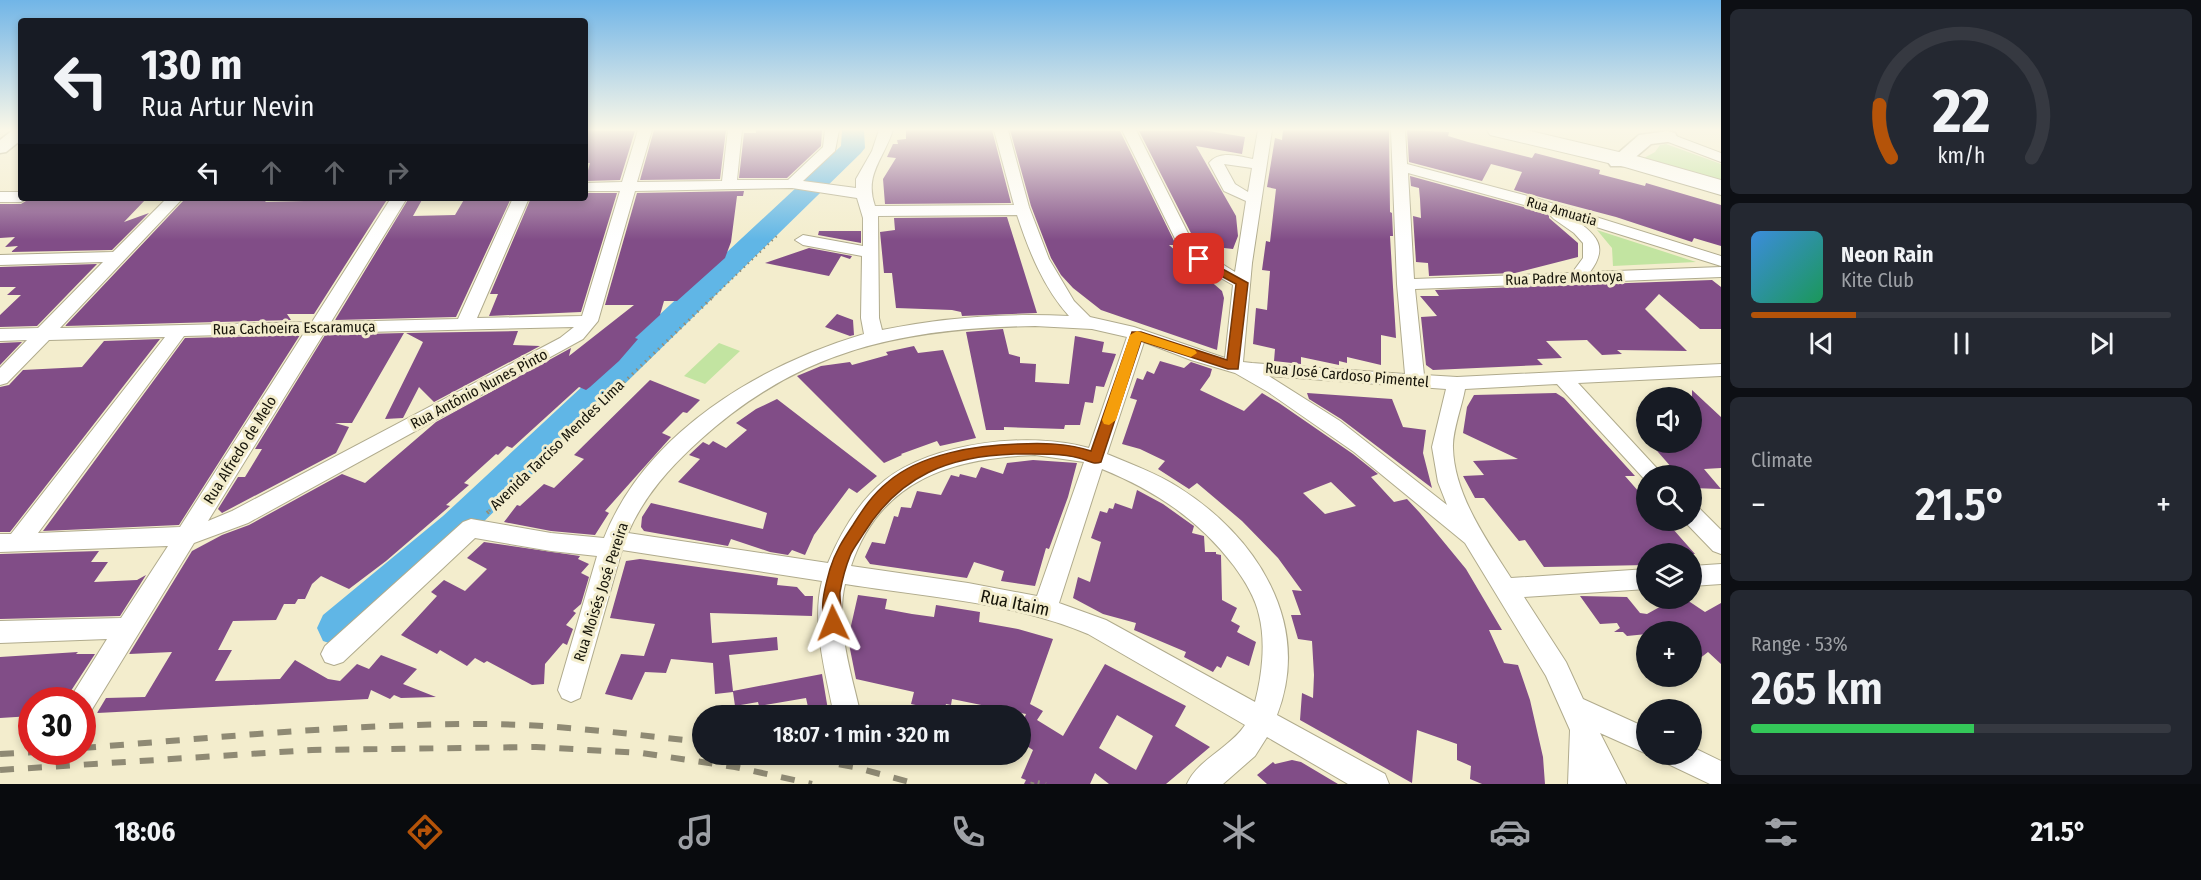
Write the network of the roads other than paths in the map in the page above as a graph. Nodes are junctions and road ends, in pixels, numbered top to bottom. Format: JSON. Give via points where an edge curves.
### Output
{"nodes":[{"id":1,"x":634,"y":167,"type":"edge"},
{"id":2,"x":731,"y":167,"type":"edge"},
{"id":3,"x":813,"y":167,"type":"edge"},
{"id":4,"x":870,"y":167,"type":"edge"},
{"id":5,"x":1011,"y":167,"type":"edge"},
{"id":6,"x":1147,"y":167,"type":"edge"},
{"id":7,"x":1218,"y":167,"type":"edge"},
{"id":8,"x":1260,"y":167,"type":"edge"},
{"id":9,"x":1401,"y":167,"type":"joint"},
{"id":10,"x":1635,"y":167,"type":"edge"},
{"id":11,"x":1641,"y":167,"type":"edge"},
{"id":12,"x":729,"y":184,"type":"junction"},
{"id":13,"x":797,"y":184,"type":"junction"},
{"id":14,"x":628,"y":186,"type":"junction"},
{"id":15,"x":588,"y":187,"type":"edge"},
{"id":16,"x":1721,"y":188,"type":"edge"},
{"id":17,"x":863,"y":194,"type":"junction"},
{"id":18,"x":1721,"y":196,"type":"edge"},
{"id":19,"x":0,"y":197,"type":"edge"},
{"id":20,"x":18,"y":197,"type":"edge"},
{"id":21,"x":1254,"y":199,"type":"junction"},
{"id":22,"x":172,"y":201,"type":"edge"},
{"id":23,"x":397,"y":201,"type":"edge"},
{"id":24,"x":520,"y":201,"type":"edge"},
{"id":25,"x":1530,"y":201,"type":"junction"},
{"id":26,"x":1022,"y":210,"type":"junction"},
{"id":27,"x":868,"y":211,"type":"junction"},
{"id":28,"x":803,"y":240,"type":"dead end"},
{"id":29,"x":870,"y":252,"type":"junction"},
{"id":30,"x":118,"y":257,"type":"junction"},
{"id":31,"x":0,"y":260,"type":"edge"},
{"id":32,"x":1721,"y":261,"type":"edge"},
{"id":33,"x":1721,"y":273,"type":"edge"},
{"id":34,"x":1576,"y":278,"type":"junction"},
{"id":35,"x":1242,"y":283,"type":"junction"},
{"id":36,"x":1406,"y":284,"type":"junction"},
{"id":37,"x":589,"y":321,"type":"junction"},
{"id":38,"x":1085,"y":323,"type":"junction"},
{"id":39,"x":465,"y":324,"type":"junction"},
{"id":40,"x":317,"y":328,"type":"junction"},
{"id":41,"x":179,"y":331,"type":"junction"},
{"id":42,"x":43,"y":334,"type":"junction"},
{"id":43,"x":0,"y":335,"type":"edge"},
{"id":44,"x":1137,"y":335,"type":"junction"},
{"id":45,"x":874,"y":337,"type":"junction"},
{"id":46,"x":1233,"y":366,"type":"junction"},
{"id":47,"x":1721,"y":370,"type":"edge"},
{"id":48,"x":1561,"y":377,"type":"junction"},
{"id":49,"x":0,"y":379,"type":"edge"},
{"id":50,"x":1415,"y":382,"type":"junction"},
{"id":51,"x":1457,"y":383,"type":"junction"},
{"id":52,"x":1096,"y":459,"type":"junction"},
{"id":53,"x":1644,"y":465,"type":"edge"},
{"id":54,"x":1702,"y":524,"type":"edge"},
{"id":55,"x":186,"y":536,"type":"junction"},
{"id":56,"x":1717,"y":537,"type":"edge"},
{"id":57,"x":8,"y":543,"type":"edge"},
{"id":58,"x":1477,"y":543,"type":"junction"},
{"id":59,"x":613,"y":544,"type":"junction"},
{"id":60,"x":837,"y":574,"type":"junction"},
{"id":61,"x":1721,"y":574,"type":"edge"},
{"id":62,"x":1702,"y":575,"type":"edge"},
{"id":63,"x":1636,"y":580,"type":"edge"},
{"id":64,"x":1506,"y":588,"type":"junction"},
{"id":65,"x":1046,"y":608,"type":"junction"},
{"id":66,"x":129,"y":628,"type":"junction"},
{"id":67,"x":0,"y":632,"type":"edge"},
{"id":68,"x":334,"y":654,"type":"dead end"},
{"id":69,"x":92,"y":687,"type":"edge"},
{"id":70,"x":571,"y":690,"type":"dead end"},
{"id":71,"x":846,"y":705,"type":"edge"},
{"id":72,"x":1578,"y":718,"type":"junction"},
{"id":73,"x":1262,"y":720,"type":"junction"},
{"id":74,"x":1636,"y":737,"type":"edge"},
{"id":75,"x":1700,"y":765,"type":"edge"},
{"id":76,"x":1721,"y":775,"type":"edge"},
{"id":77,"x":1201,"y":784,"type":"edge"},
{"id":78,"x":1375,"y":784,"type":"edge"},
{"id":79,"x":1582,"y":784,"type":"edge"},
{"id":80,"x":1612,"y":784,"type":"edge"}],
"edges":[{"from":1,"to":14,"type":"street"},
{"from":2,"to":12,"type":"street"},
{"from":3,"to":13,"type":"street"},
{"from":4,"to":17,"type":"street","via":[[863,179]]},
{"from":5,"to":26,"type":"street"},
{"from":6,"to":35,"type":"street","via":[[1188,250]]},
{"from":7,"to":21,"type":"street","via":[[1227,187]]},
{"from":8,"to":21,"type":"street"},
{"from":9,"to":25,"type":"street","name":"Rua Amuatia"},
{"from":9,"to":36,"type":"street"},
{"from":10,"to":18,"type":"main road"},
{"from":11,"to":16,"type":"main road"},
{"from":12,"to":13,"type":"street"},
{"from":12,"to":14,"type":"street"},
{"from":13,"to":17,"type":"street"},
{"from":14,"to":15,"type":"street"},
{"from":14,"to":37,"type":"street"},
{"from":17,"to":27,"type":"street"},
{"from":19,"to":20,"type":"street"},
{"from":21,"to":35,"type":"street"},
{"from":22,"to":30,"type":"street"},
{"from":23,"to":40,"type":"street","name":"Rua Alfredo de Melo"},
{"from":24,"to":39,"type":"street"},
{"from":25,"to":32,"type":"street","name":"Rua Amuatia"},
{"from":25,"to":34,"type":"street","via":[[1557,214],[1588,238],[1593,256]]},
{"from":26,"to":27,"type":"street"},
{"from":26,"to":38,"type":"street","via":[[1057,290]]},
{"from":27,"to":29,"type":"street"},
{"from":28,"to":29,"type":"street"},
{"from":29,"to":45,"type":"street","via":[[870,318]]},
{"from":30,"to":31,"type":"street"},
{"from":30,"to":42,"type":"street"},
{"from":33,"to":34,"type":"street","name":"Rua Padre Montoya"},
{"from":34,"to":36,"type":"street","name":"Rua Padre Montoya"},
{"from":35,"to":46,"type":"street"},
{"from":36,"to":50,"type":"street"},
{"from":37,"to":39,"type":"street","name":"Rua Cachoeira Escaramuça"},
{"from":37,"to":55,"type":"street","name":"Rua Antônio Nunes Pinto","via":[[566,342],[266,503],[226,523]]},
{"from":38,"to":44,"type":"street","name":"Rua José Cardoso Pimentel"},
{"from":38,"to":45,"type":"street","name":"Rua Moisés José Pereira","via":[[945,324]]},
{"from":39,"to":40,"type":"street","name":"Rua Cachoeira Escaramuça"},
{"from":40,"to":41,"type":"street","name":"Rua Cachoeira Escaramuça"},
{"from":40,"to":55,"type":"street","name":"Rua Alfredo de Melo"},
{"from":41,"to":42,"type":"street","name":"Rua Cachoeira Escaramuça"},
{"from":41,"to":57,"type":"street"},
{"from":42,"to":43,"type":"street","name":"Rua Cachoeira Escaramuça"},
{"from":42,"to":49,"type":"street"},
{"from":44,"to":46,"type":"street","name":"Rua José Cardoso Pimentel"},
{"from":44,"to":52,"type":"street"},
{"from":45,"to":59,"type":"street","name":"Rua Moisés José Pereira","via":[[788,368],[724,407],[689,436],[641,489]]},
{"from":46,"to":50,"type":"street","name":"Rua José Cardoso Pimentel"},
{"from":46,"to":58,"type":"street","via":[[1294,399],[1344,433]]},
{"from":47,"to":48,"type":"street","name":"Rua José Cardoso Pimentel"},
{"from":48,"to":51,"type":"street","name":"Rua José Cardoso Pimentel"},
{"from":48,"to":53,"type":"street"},
{"from":50,"to":51,"type":"street","name":"Rua José Cardoso Pimentel"},
{"from":51,"to":58,"type":"street","via":[[1442,447],[1449,482]]},
{"from":52,"to":60,"type":"street","via":[[1080,453],[1041,449],[992,450],[953,457],[918,471],[894,485],[872,508],[842,554]]},
{"from":52,"to":65,"type":"street"},
{"from":52,"to":73,"type":"street","via":[[1140,476],[1201,513],[1228,540],[1262,587],[1273,621],[1275,662],[1270,703]]},
{"from":54,"to":56,"type":"street"},
{"from":55,"to":57,"type":"street","name":"Rua Antônio Nunes Pinto"},
{"from":55,"to":66,"type":"street","name":"Rua Alfredo de Melo"},
{"from":58,"to":64,"type":"street"},
{"from":59,"to":60,"type":"street","name":"Rua Itaim"},
{"from":59,"to":68,"type":"street","name":"Rua Itaim","via":[[551,542],[471,528]]},
{"from":59,"to":70,"type":"street","name":"Rua Moisés José Pereira"},
{"from":60,"to":65,"type":"street","name":"Rua Itaim"},
{"from":60,"to":71,"type":"street","via":[[832,592],[833,623]]},
{"from":61,"to":62,"type":"street"},
{"from":63,"to":64,"type":"street"},
{"from":64,"to":72,"type":"street","via":[[1557,670]]},
{"from":65,"to":73,"type":"street","name":"Rua Itaim","via":[[1097,627]]},
{"from":66,"to":67,"type":"street"},
{"from":66,"to":69,"type":"street","name":"Rua Alfredo de Melo"},
{"from":72,"to":74,"type":"street"},
{"from":72,"to":79,"type":"street"},
{"from":72,"to":80,"type":"street"},
{"from":73,"to":77,"type":"street","via":[[1239,751]]},
{"from":73,"to":78,"type":"street","name":"Rua Itaim"},
{"from":75,"to":76,"type":"street"}]}
